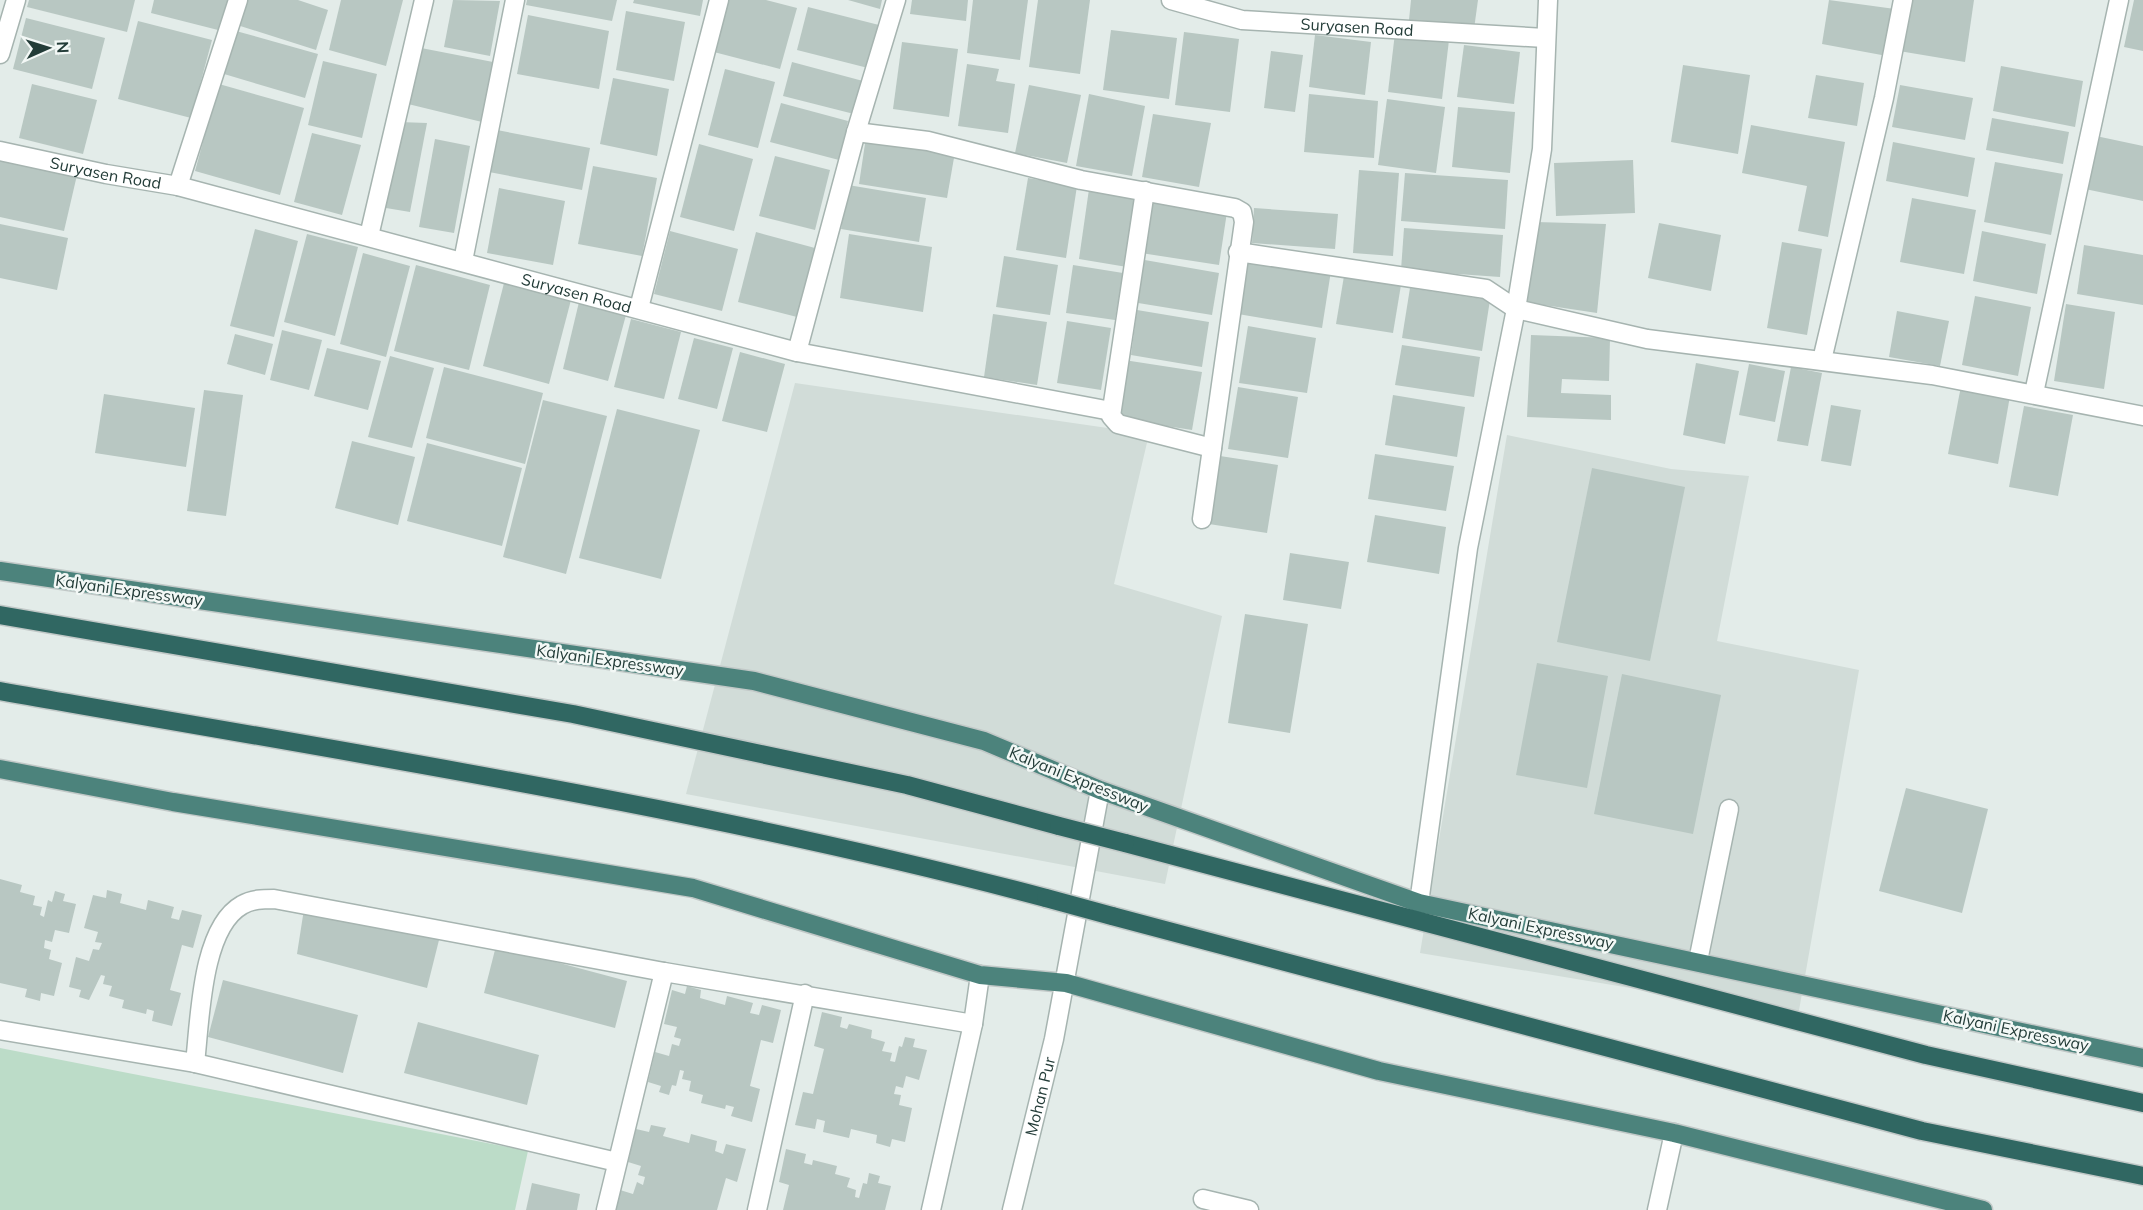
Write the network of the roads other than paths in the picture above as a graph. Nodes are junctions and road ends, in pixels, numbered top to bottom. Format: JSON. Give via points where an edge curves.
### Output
{"nodes":[{"id":1,"x":16,"y":0,"type":"edge"},
{"id":2,"x":238,"y":0,"type":"edge"},
{"id":3,"x":424,"y":0,"type":"edge"},
{"id":4,"x":515,"y":0,"type":"edge"},
{"id":5,"x":719,"y":0,"type":"edge"},
{"id":6,"x":896,"y":0,"type":"edge"},
{"id":7,"x":1171,"y":0,"type":"edge"},
{"id":8,"x":1548,"y":0,"type":"edge"},
{"id":9,"x":1904,"y":0,"type":"edge"},
{"id":10,"x":2119,"y":0,"type":"edge"},
{"id":11,"x":1545,"y":38,"type":"junction"},
{"id":12,"x":0,"y":54,"type":"edge"},
{"id":13,"x":856,"y":132,"type":"junction"},
{"id":14,"x":0,"y":151,"type":"edge"},
{"id":15,"x":178,"y":186,"type":"junction"},
{"id":16,"x":1145,"y":191,"type":"junction"},
{"id":17,"x":369,"y":236,"type":"junction"},
{"id":18,"x":1238,"y":252,"type":"junction"},
{"id":19,"x":463,"y":261,"type":"junction"},
{"id":20,"x":639,"y":308,"type":"junction"},
{"id":21,"x":1516,"y":309,"type":"junction"},
{"id":22,"x":797,"y":352,"type":"junction"},
{"id":23,"x":1822,"y":360,"type":"junction"},
{"id":24,"x":2034,"y":393,"type":"junction"},
{"id":25,"x":1111,"y":411,"type":"junction"},
{"id":26,"x":2143,"y":416,"type":"edge"},
{"id":27,"x":1212,"y":448,"type":"junction"},
{"id":28,"x":1202,"y":519,"type":"dead end"},
{"id":29,"x":0,"y":571,"type":"edge"},
{"id":30,"x":0,"y":615,"type":"edge"},
{"id":31,"x":0,"y":691,"type":"edge"},
{"id":32,"x":0,"y":768,"type":"edge"},
{"id":33,"x":1100,"y":790,"type":"junction"},
{"id":34,"x":1729,"y":809,"type":"dead end"},
{"id":35,"x":1419,"y":903,"type":"junction"},
{"id":36,"x":1698,"y":960,"type":"junction"},
{"id":37,"x":664,"y":972,"type":"junction"},
{"id":38,"x":980,"y":975,"type":"junction"},
{"id":39,"x":1066,"y":983,"type":"junction"},
{"id":40,"x":805,"y":994,"type":"junction"},
{"id":41,"x":973,"y":1024,"type":"junction"},
{"id":42,"x":0,"y":1030,"type":"edge"},
{"id":43,"x":2143,"y":1058,"type":"edge"},
{"id":44,"x":195,"y":1063,"type":"junction"},
{"id":45,"x":2143,"y":1103,"type":"edge"},
{"id":46,"x":1674,"y":1133,"type":"junction"},
{"id":47,"x":617,"y":1162,"type":"junction"},
{"id":48,"x":2143,"y":1176,"type":"edge"},
{"id":49,"x":1203,"y":1199,"type":"dead end"},
{"id":50,"x":606,"y":1210,"type":"edge"},
{"id":51,"x":757,"y":1210,"type":"edge"},
{"id":52,"x":931,"y":1210,"type":"edge"},
{"id":53,"x":1012,"y":1210,"type":"edge"},
{"id":54,"x":1249,"y":1210,"type":"edge"},
{"id":55,"x":1657,"y":1210,"type":"edge"},
{"id":56,"x":1983,"y":1210,"type":"edge"}],
"edges":[{"from":1,"to":12,"type":"street"},
{"from":2,"to":15,"type":"street"},
{"from":3,"to":17,"type":"street"},
{"from":4,"to":19,"type":"street"},
{"from":5,"to":20,"type":"street"},
{"from":6,"to":13,"type":"street"},
{"from":7,"to":11,"type":"street","name":"Suryasen Road","via":[[1242,20]]},
{"from":8,"to":11,"type":"street"},
{"from":9,"to":23,"type":"street"},
{"from":10,"to":24,"type":"street"},
{"from":11,"to":21,"type":"street","via":[[1542,149]]},
{"from":13,"to":16,"type":"street","via":[[928,141],[1081,180]]},
{"from":13,"to":22,"type":"street"},
{"from":14,"to":15,"type":"street","name":"Suryasen Road"},
{"from":15,"to":17,"type":"street","name":"Suryasen Road"},
{"from":16,"to":18,"type":"street","via":[[1235,207],[1242,212],[1244,222]]},
{"from":16,"to":25,"type":"street"},
{"from":17,"to":19,"type":"street","name":"Suryasen Road"},
{"from":18,"to":21,"type":"street","via":[[1486,289]]},
{"from":18,"to":27,"type":"street"},
{"from":19,"to":20,"type":"street","name":"Suryasen Road"},
{"from":20,"to":22,"type":"street","name":"Suryasen Road"},
{"from":21,"to":23,"type":"street","via":[[1647,339]]},
{"from":21,"to":35,"type":"street","via":[[1468,548]]},
{"from":22,"to":25,"type":"street","name":"Suryasen Road"},
{"from":23,"to":24,"type":"street"},
{"from":24,"to":26,"type":"street"},
{"from":25,"to":27,"type":"street","via":[[1118,424]]},
{"from":27,"to":28,"type":"street"},
{"from":29,"to":33,"type":"highway","name":"Kalyani Expressway","via":[[754,681],[984,741]]},
{"from":30,"to":45,"type":"highway","bridge":true,"via":[[573,714],[907,785],[1926,1055]]},
{"from":31,"to":48,"type":"highway","bridge":true,"via":[[563,791],[929,867],[1922,1131]]},
{"from":32,"to":38,"type":"highway","via":[[173,802],[693,888]]},
{"from":33,"to":35,"type":"highway","name":"Kalyani Expressway"},
{"from":33,"to":39,"type":"street","name":"Mohan Pur"},
{"from":34,"to":36,"type":"street"},
{"from":35,"to":36,"type":"highway","name":"Kalyani Expressway"},
{"from":36,"to":43,"type":"highway","name":"Kalyani Expressway"},
{"from":37,"to":40,"type":"street"},
{"from":37,"to":44,"type":"street","via":[[274,899],[257,899],[240,906],[225,923],[214,945]]},
{"from":37,"to":47,"type":"street"},
{"from":38,"to":39,"type":"highway"},
{"from":38,"to":41,"type":"street"},
{"from":39,"to":46,"type":"highway","via":[[1379,1071]]},
{"from":39,"to":53,"type":"street","name":"Mohan Pur"},
{"from":40,"to":41,"type":"street"},
{"from":40,"to":51,"type":"street"},
{"from":41,"to":52,"type":"street"},
{"from":42,"to":44,"type":"street"},
{"from":44,"to":47,"type":"street"},
{"from":46,"to":55,"type":"street"},
{"from":46,"to":56,"type":"highway"},
{"from":47,"to":50,"type":"street"},
{"from":49,"to":54,"type":"street"}]}
